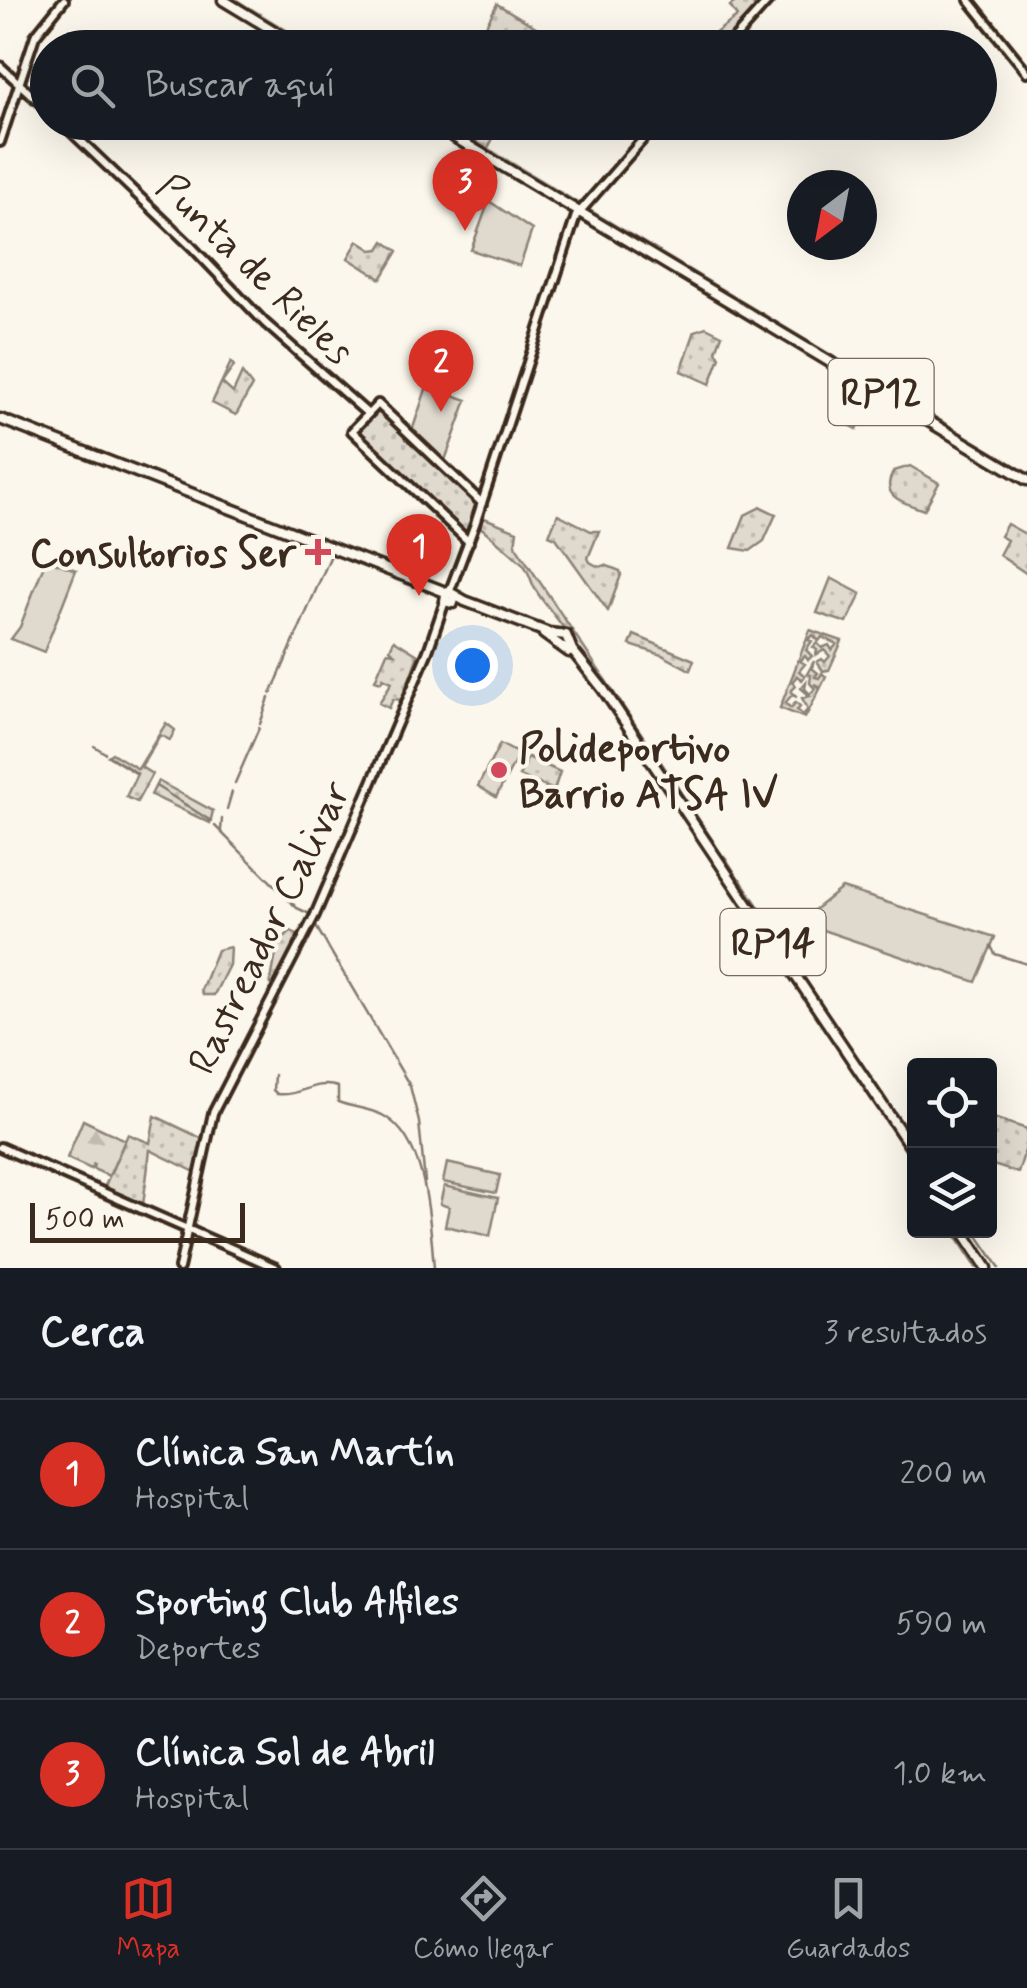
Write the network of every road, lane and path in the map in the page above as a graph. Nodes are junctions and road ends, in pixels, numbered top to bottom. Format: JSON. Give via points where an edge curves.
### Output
{"nodes":[{"id":1,"x":64,"y":0,"type":"edge"},
{"id":2,"x":226,"y":0,"type":"edge"},
{"id":3,"x":769,"y":0,"type":"edge"},
{"id":4,"x":970,"y":0,"type":"edge"},
{"id":5,"x":39,"y":30,"type":"edge"},
{"id":6,"x":275,"y":30,"type":"edge"},
{"id":7,"x":742,"y":30,"type":"edge"},
{"id":8,"x":994,"y":30,"type":"edge"},
{"id":9,"x":997,"y":34,"type":"edge"},
{"id":10,"x":30,"y":52,"type":"edge"},
{"id":11,"x":0,"y":66,"type":"edge"},
{"id":12,"x":1027,"y":72,"type":"edge"},
{"id":13,"x":19,"y":84,"type":"junction"},
{"id":14,"x":30,"y":94,"type":"edge"},
{"id":15,"x":79,"y":140,"type":"edge"},
{"id":16,"x":461,"y":140,"type":"edge"},
{"id":17,"x":642,"y":140,"type":"edge"},
{"id":18,"x":0,"y":142,"type":"edge"},
{"id":19,"x":578,"y":212,"type":"junction"},
{"id":20,"x":368,"y":414,"type":"junction"},
{"id":21,"x":0,"y":420,"type":"edge"},
{"id":22,"x":1027,"y":480,"type":"edge"},
{"id":23,"x":482,"y":503,"type":"junction"},
{"id":24,"x":468,"y":542,"type":"junction"},
{"id":25,"x":450,"y":598,"type":"junction"},
{"id":26,"x":0,"y":1147,"type":"edge"},
{"id":27,"x":909,"y":1148,"type":"edge"},
{"id":28,"x":188,"y":1230,"type":"junction"},
{"id":29,"x":969,"y":1238,"type":"edge"},
{"id":30,"x":179,"y":1268,"type":"edge"},
{"id":31,"x":276,"y":1268,"type":"edge"},
{"id":32,"x":990,"y":1268,"type":"edge"}],
"edges":[{"from":1,"to":5,"type":"main road"},
{"from":2,"to":6,"type":"main road"},
{"from":3,"to":7,"type":"main road"},
{"from":4,"to":8,"type":"main road"},
{"from":9,"to":12,"type":"main road"},
{"from":10,"to":13,"type":"main road"},
{"from":11,"to":13,"type":"main road"},
{"from":13,"to":14,"type":"main road"},
{"from":13,"to":18,"type":"main road"},
{"from":15,"to":20,"type":"main road","name":"Punta de Rieles"},
{"from":16,"to":19,"type":"main road","number":"RP12"},
{"from":17,"to":19,"type":"main road","name":"Rastreador Calivar"},
{"from":19,"to":22,"type":"main road","number":"RP12"},
{"from":19,"to":23,"type":"main road","name":"Rastreador Calivar"},
{"from":20,"to":23,"type":"main road","via":[[378,404]]},
{"from":20,"to":24,"type":"main road","via":[[352,432]]},
{"from":21,"to":25,"type":"main road","number":"RP14"},
{"from":23,"to":24,"type":"main road","name":"Rastreador Calivar"},
{"from":24,"to":25,"type":"main road","name":"Rastreador Calivar"},
{"from":25,"to":27,"type":"main road","number":"RP14","via":[[572,650]]},
{"from":25,"to":28,"type":"main road","name":"Rastreador Calivar","via":[[315,914],[214,1110]]},
{"from":26,"to":28,"type":"main road"},
{"from":28,"to":30,"type":"main road","name":"Rastreador Calivar"},
{"from":28,"to":31,"type":"main road"},
{"from":29,"to":32,"type":"main road"}]}
